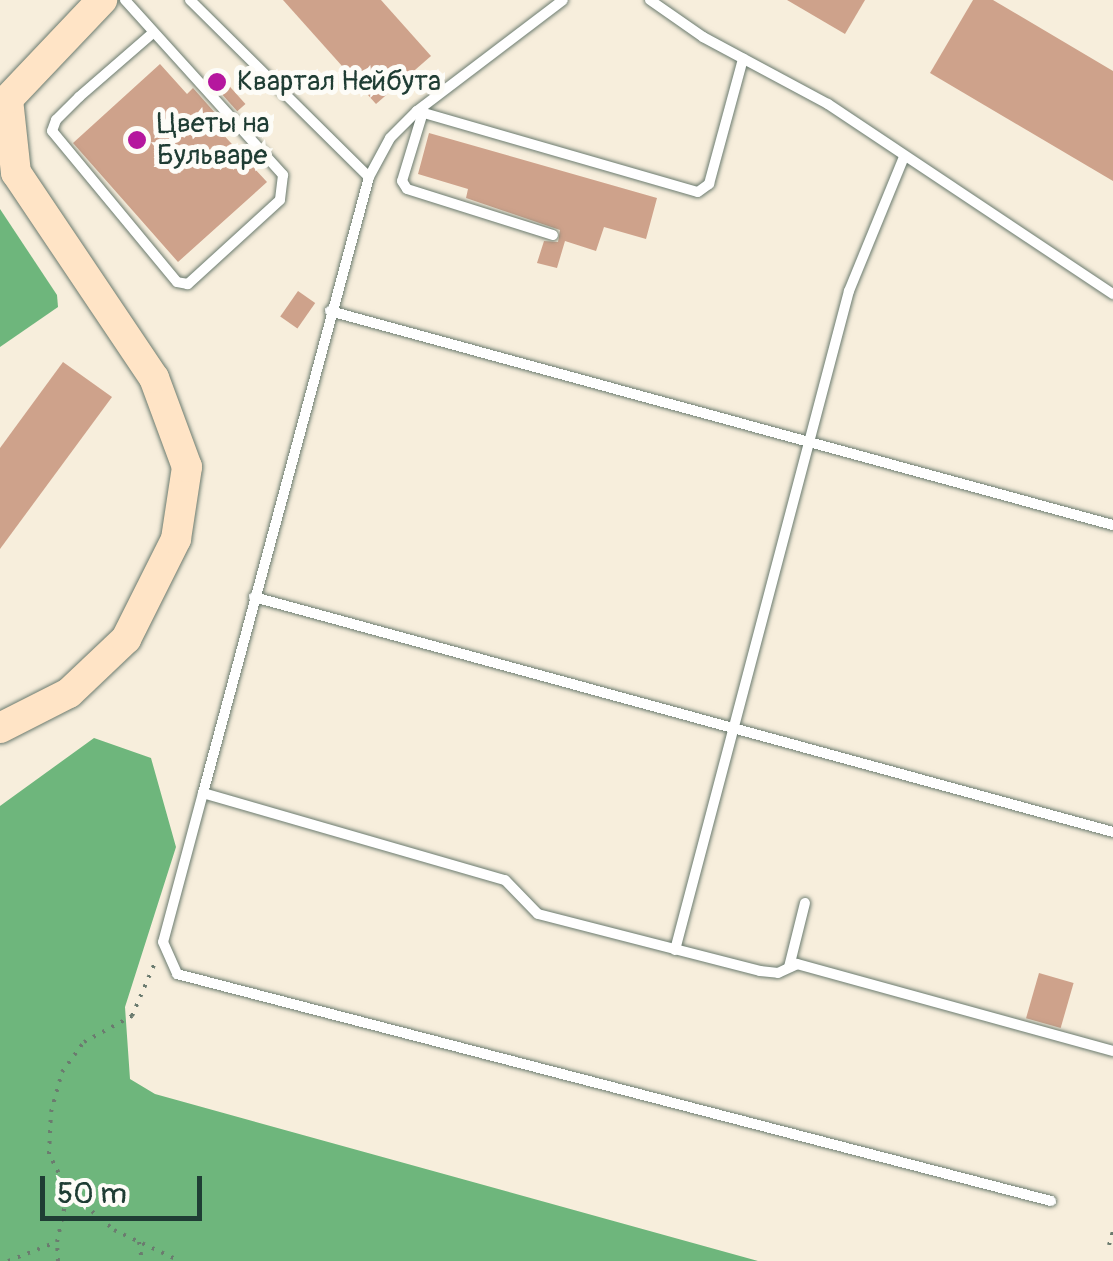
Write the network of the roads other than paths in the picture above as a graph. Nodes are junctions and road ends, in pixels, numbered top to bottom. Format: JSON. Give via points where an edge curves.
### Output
{"nodes":[{"id":1,"x":102,"y":0,"type":"edge"},
{"id":2,"x":125,"y":0,"type":"edge"},
{"id":3,"x":190,"y":0,"type":"edge"},
{"id":4,"x":563,"y":0,"type":"edge"},
{"id":5,"x":650,"y":0,"type":"edge"},
{"id":6,"x":153,"y":32,"type":"junction"},
{"id":7,"x":742,"y":59,"type":"junction"},
{"id":8,"x":4,"y":97,"type":"edge"},
{"id":9,"x":420,"y":112,"type":"junction"},
{"id":10,"x":904,"y":157,"type":"junction"},
{"id":11,"x":369,"y":178,"type":"junction"},
{"id":12,"x":553,"y":235,"type":"dead end"},
{"id":13,"x":1113,"y":294,"type":"edge"},
{"id":14,"x":330,"y":311,"type":"junction"},
{"id":15,"x":808,"y":439,"type":"junction"},
{"id":16,"x":1113,"y":525,"type":"edge"},
{"id":17,"x":254,"y":596,"type":"junction"},
{"id":18,"x":734,"y":725,"type":"junction"},
{"id":19,"x":0,"y":728,"type":"edge"},
{"id":20,"x":204,"y":792,"type":"junction"},
{"id":21,"x":1113,"y":832,"type":"edge"},
{"id":22,"x":806,"y":902,"type":"dead end"},
{"id":23,"x":675,"y":950,"type":"junction"},
{"id":24,"x":789,"y":967,"type":"junction"},
{"id":25,"x":1113,"y":1051,"type":"edge"},
{"id":26,"x":1051,"y":1201,"type":"dead end"}],
"edges":[{"from":1,"to":8,"type":"main road"},
{"from":2,"to":6,"type":"lane"},
{"from":3,"to":11,"type":"lane"},
{"from":4,"to":9,"type":"lane"},
{"from":5,"to":7,"type":"lane"},
{"from":6,"to":6,"type":"lane","via":[[282,175],[285,189],[188,284],[177,282],[52,131],[67,109]]},
{"from":7,"to":9,"type":"lane","via":[[709,184],[698,192]]},
{"from":7,"to":10,"type":"lane","via":[[828,104]]},
{"from":8,"to":19,"type":"main road","via":[[16,174],[154,378],[186,467],[176,539],[126,639],[69,693]]},
{"from":9,"to":11,"type":"lane","via":[[390,138]]},
{"from":9,"to":12,"type":"lane","via":[[402,181],[407,189]]},
{"from":10,"to":13,"type":"lane"},
{"from":10,"to":15,"type":"lane","via":[[849,291]]},
{"from":11,"to":14,"type":"lane"},
{"from":14,"to":15,"type":"lane"},
{"from":14,"to":17,"type":"lane"},
{"from":15,"to":16,"type":"lane"},
{"from":15,"to":18,"type":"lane"},
{"from":17,"to":18,"type":"lane"},
{"from":17,"to":20,"type":"lane"},
{"from":18,"to":21,"type":"lane"},
{"from":18,"to":23,"type":"lane"},
{"from":20,"to":23,"type":"lane","via":[[504,880],[538,914]]},
{"from":20,"to":26,"type":"lane","via":[[163,942],[177,974]]},
{"from":22,"to":24,"type":"lane"},
{"from":23,"to":24,"type":"lane","via":[[760,971]]},
{"from":24,"to":25,"type":"lane"}]}
